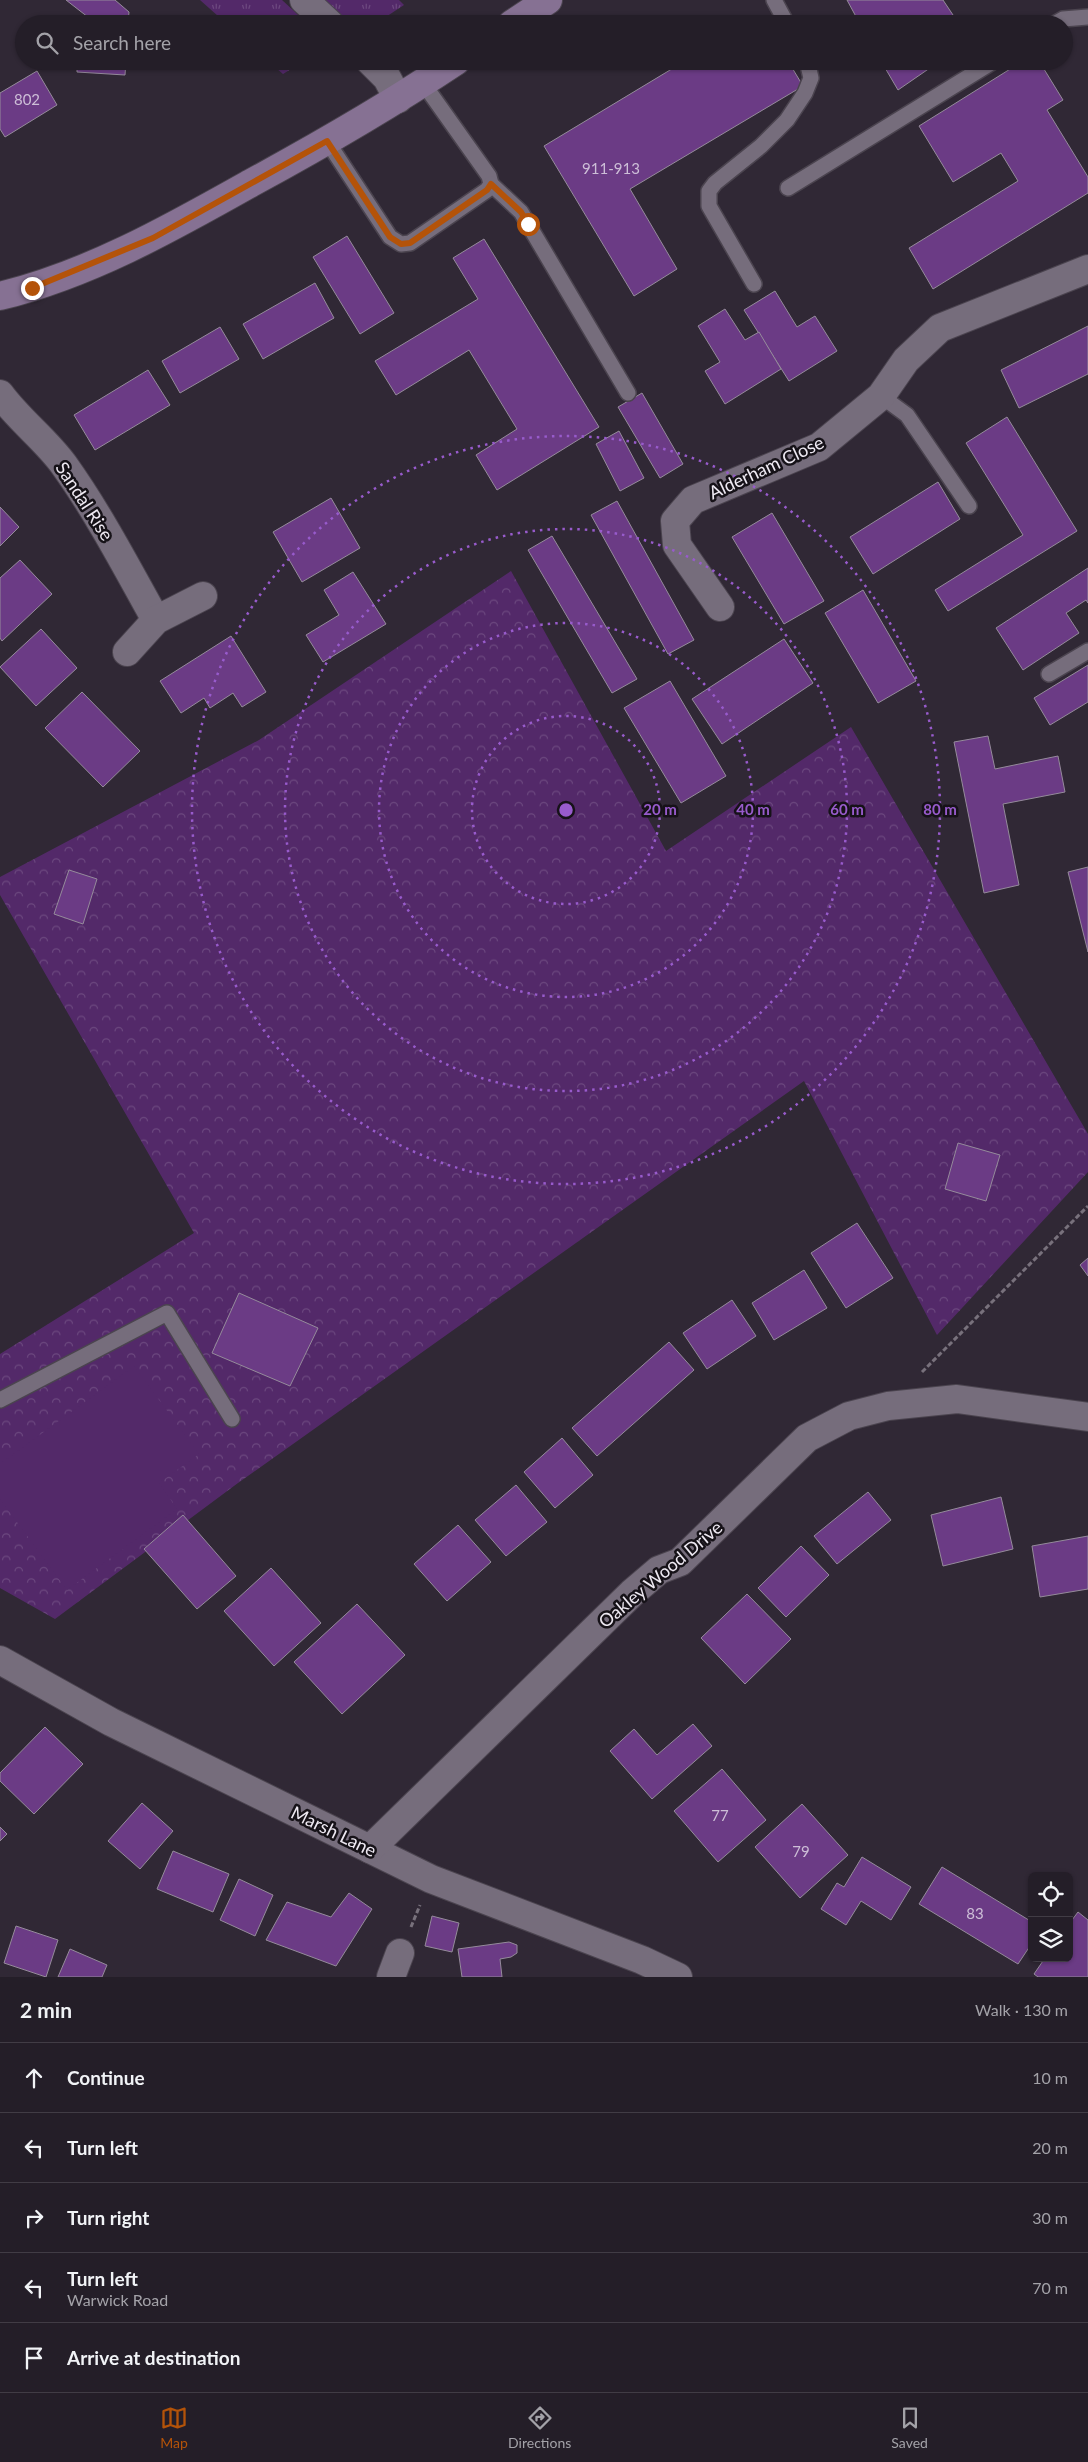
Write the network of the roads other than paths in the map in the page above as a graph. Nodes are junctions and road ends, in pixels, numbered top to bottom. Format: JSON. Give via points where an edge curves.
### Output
{"nodes":[{"id":1,"x":304,"y":0,"type":"edge"},
{"id":2,"x":548,"y":0,"type":"edge"},
{"id":3,"x":774,"y":0,"type":"edge"},
{"id":4,"x":320,"y":15,"type":"edge"},
{"id":5,"x":526,"y":15,"type":"edge"},
{"id":6,"x":782,"y":15,"type":"edge"},
{"id":7,"x":1088,"y":17,"type":"edge"},
{"id":8,"x":1073,"y":18,"type":"edge"},
{"id":9,"x":379,"y":70,"type":"edge"},
{"id":10,"x":442,"y":70,"type":"edge"},
{"id":11,"x":809,"y":70,"type":"edge"},
{"id":12,"x":979,"y":70,"type":"edge"},
{"id":13,"x":423,"y":83,"type":"junction"},
{"id":14,"x":398,"y":99,"type":"junction"},
{"id":15,"x":327,"y":141,"type":"junction"},
{"id":16,"x":491,"y":184,"type":"junction"},
{"id":17,"x":788,"y":188,"type":"dead end"},
{"id":18,"x":1088,"y":269,"type":"edge"},
{"id":19,"x":754,"y":284,"type":"dead end"},
{"id":20,"x":0,"y":296,"type":"edge"},
{"id":21,"x":628,"y":393,"type":"dead end"},
{"id":22,"x":0,"y":394,"type":"edge"},
{"id":23,"x":881,"y":396,"type":"junction"},
{"id":24,"x":969,"y":506,"type":"dead end"},
{"id":25,"x":202,"y":596,"type":"dead end"},
{"id":26,"x":720,"y":608,"type":"dead end"},
{"id":27,"x":156,"y":620,"type":"junction"},
{"id":28,"x":1088,"y":651,"type":"edge"},
{"id":29,"x":128,"y":652,"type":"dead end"},
{"id":30,"x":1049,"y":674,"type":"dead end"},
{"id":31,"x":0,"y":1400,"type":"edge"},
{"id":32,"x":1088,"y":1417,"type":"edge"},
{"id":33,"x":232,"y":1419,"type":"dead end"},
{"id":34,"x":0,"y":1660,"type":"edge"},
{"id":35,"x":370,"y":1849,"type":"junction"},
{"id":36,"x":678,"y":1977,"type":"edge"}],
"edges":[{"from":1,"to":4,"type":"street"},
{"from":2,"to":5,"type":"main road"},
{"from":3,"to":6,"type":"lane"},
{"from":7,"to":8,"type":"lane"},
{"from":9,"to":14,"type":"street"},
{"from":10,"to":13,"type":"main road"},
{"from":11,"to":19,"type":"lane","via":[[811,78],[805,93],[787,120],[708,191],[709,206]]},
{"from":12,"to":17,"type":"lane"},
{"from":13,"to":14,"type":"main road"},
{"from":13,"to":16,"type":"lane","via":[[489,176]]},
{"from":14,"to":15,"type":"main road"},
{"from":15,"to":16,"type":"lane","via":[[390,237],[401,244],[410,243]]},
{"from":15,"to":20,"type":"main road","via":[[153,238],[32,288]]},
{"from":16,"to":21,"type":"lane","via":[[521,212]]},
{"from":18,"to":23,"type":"street","name":"Alderham Close","via":[[940,328],[906,360]]},
{"from":22,"to":27,"type":"street","name":"Sandal Rise","via":[[63,464]]},
{"from":23,"to":24,"type":"lane","via":[[907,414]]},
{"from":23,"to":26,"type":"street","name":"Alderham Close","via":[[819,447],[693,500],[675,521],[677,545]]},
{"from":25,"to":27,"type":"street"},
{"from":27,"to":29,"type":"street"},
{"from":28,"to":30,"type":"lane"},
{"from":31,"to":33,"type":"lane","via":[[167,1313]]},
{"from":32,"to":35,"type":"street","name":"Oakley Wood Drive","via":[[957,1399],[888,1406],[849,1416],[807,1438],[680,1562],[659,1570],[595,1628]]},
{"from":34,"to":35,"type":"street","name":"Marsh Lane","via":[[112,1722]]},
{"from":35,"to":36,"type":"street","name":"Marsh Lane","via":[[431,1879],[642,1960]]}]}
